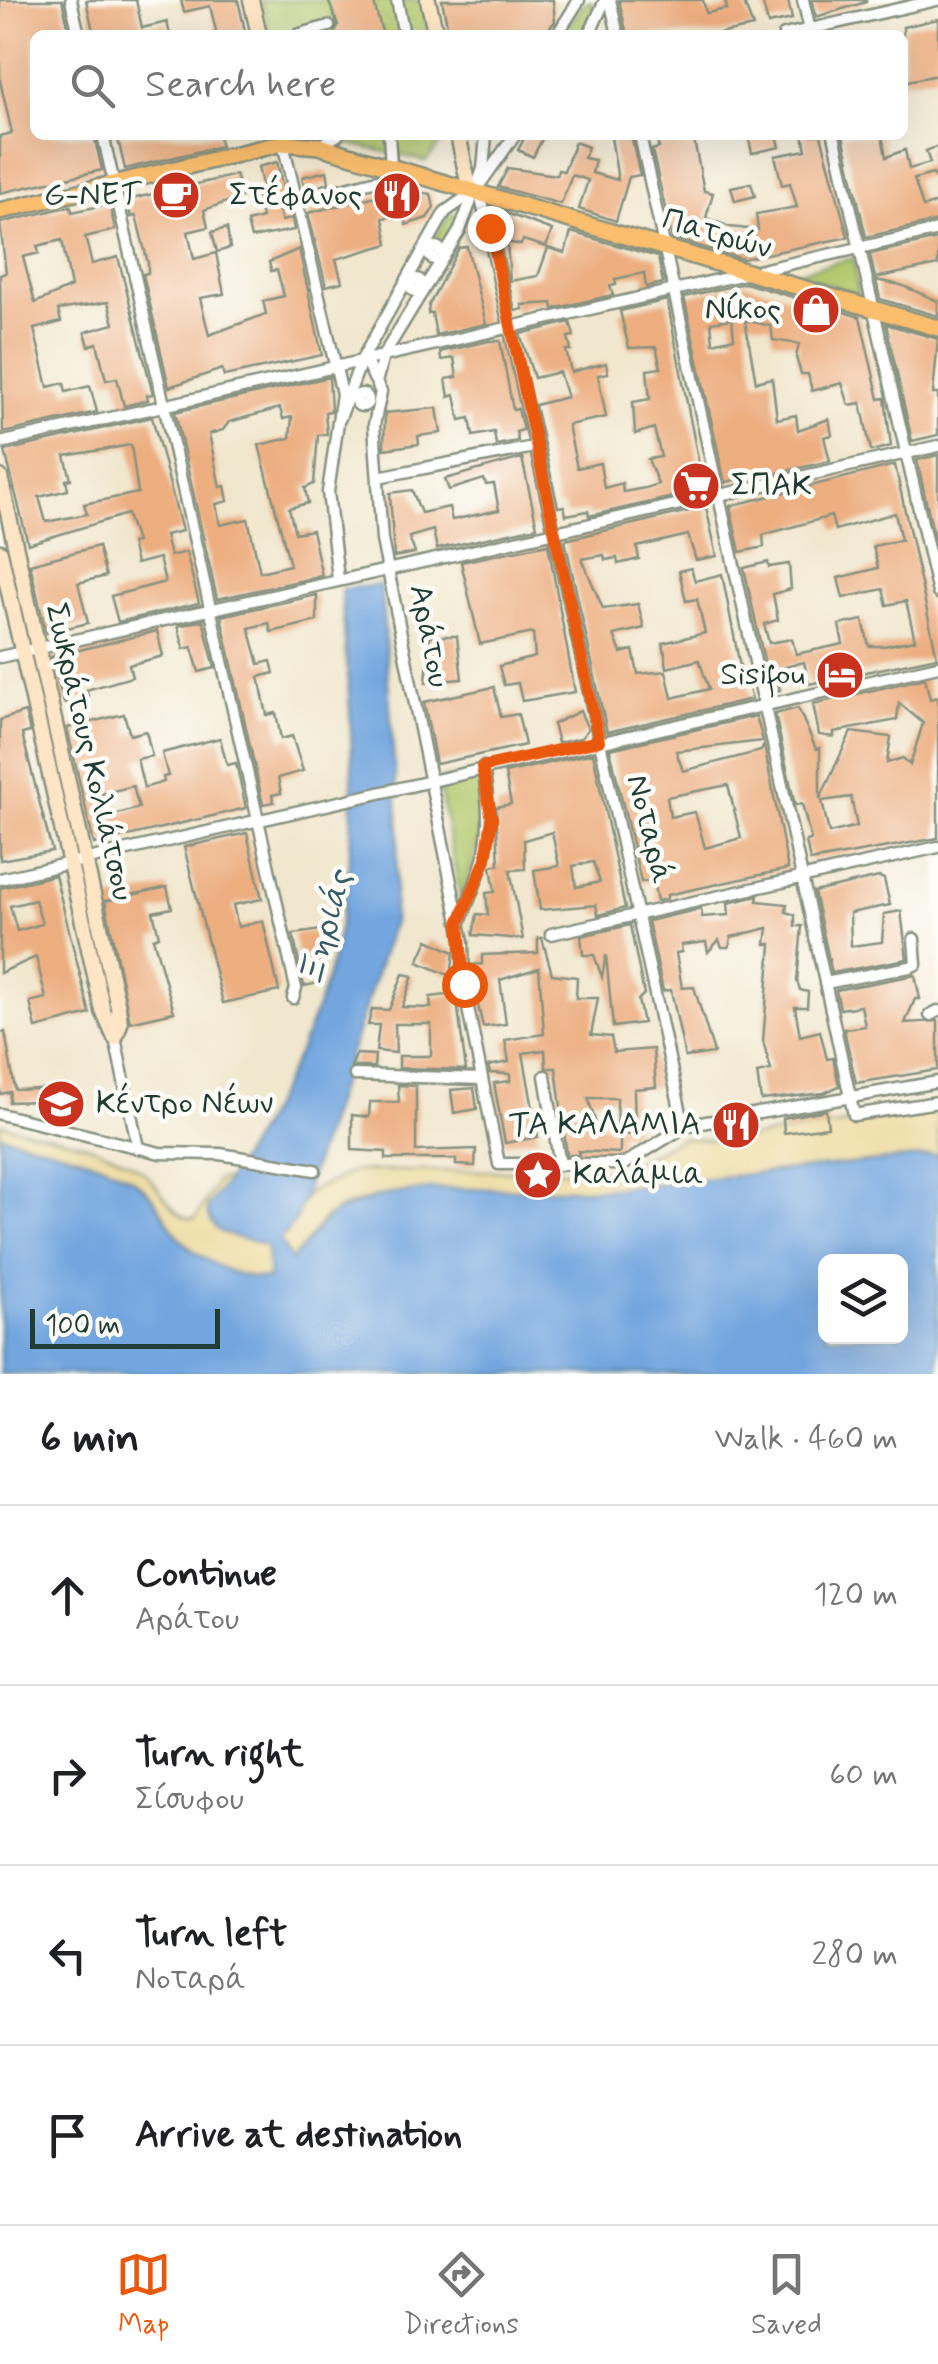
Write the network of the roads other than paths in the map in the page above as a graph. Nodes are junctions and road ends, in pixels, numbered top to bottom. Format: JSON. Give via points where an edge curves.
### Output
{"nodes":[{"id":1,"x":70,"y":0,"type":"edge"},
{"id":2,"x":251,"y":0,"type":"edge"},
{"id":3,"x":396,"y":0,"type":"edge"},
{"id":4,"x":428,"y":0,"type":"edge"},
{"id":5,"x":579,"y":0,"type":"edge"},
{"id":6,"x":608,"y":0,"type":"edge"},
{"id":7,"x":803,"y":0,"type":"edge"},
{"id":8,"x":937,"y":0,"type":"edge"},
{"id":9,"x":330,"y":26,"type":"dead end"},
{"id":10,"x":78,"y":30,"type":"edge"},
{"id":11,"x":258,"y":30,"type":"edge"},
{"id":12,"x":315,"y":30,"type":"edge"},
{"id":13,"x":403,"y":30,"type":"edge"},
{"id":14,"x":435,"y":30,"type":"edge"},
{"id":15,"x":561,"y":30,"type":"edge"},
{"id":16,"x":592,"y":30,"type":"edge"},
{"id":17,"x":617,"y":30,"type":"edge"},
{"id":18,"x":810,"y":30,"type":"edge"},
{"id":19,"x":818,"y":30,"type":"edge"},
{"id":20,"x":104,"y":140,"type":"edge"},
{"id":21,"x":278,"y":140,"type":"edge"},
{"id":22,"x":282,"y":140,"type":"edge"},
{"id":23,"x":287,"y":140,"type":"edge"},
{"id":24,"x":329,"y":140,"type":"edge"},
{"id":25,"x":389,"y":140,"type":"edge"},
{"id":26,"x":459,"y":140,"type":"edge"},
{"id":27,"x":486,"y":140,"type":"edge"},
{"id":28,"x":512,"y":140,"type":"edge"},
{"id":29,"x":641,"y":140,"type":"edge"},
{"id":30,"x":835,"y":140,"type":"edge"},
{"id":31,"x":319,"y":146,"type":"junction"},
{"id":32,"x":392,"y":166,"type":"junction"},
{"id":33,"x":115,"y":185,"type":"junction"},
{"id":34,"x":475,"y":192,"type":"junction"},
{"id":35,"x":296,"y":201,"type":"junction"},
{"id":36,"x":0,"y":211,"type":"edge"},
{"id":37,"x":938,"y":230,"type":"edge"},
{"id":38,"x":665,"y":247,"type":"junction"},
{"id":39,"x":860,"y":248,"type":"junction"},
{"id":40,"x":435,"y":252,"type":"junction"},
{"id":41,"x":755,"y":274,"type":"junction"},
{"id":42,"x":416,"y":284,"type":"junction"},
{"id":43,"x":674,"y":290,"type":"junction"},
{"id":44,"x":872,"y":308,"type":"junction"},
{"id":45,"x":509,"y":328,"type":"junction"},
{"id":46,"x":938,"y":328,"type":"edge"},
{"id":47,"x":384,"y":356,"type":"junction"},
{"id":48,"x":363,"y":361,"type":"junction"},
{"id":49,"x":334,"y":366,"type":"junction"},
{"id":50,"x":378,"y":378,"type":"junction"},
{"id":51,"x":361,"y":399,"type":"junction"},
{"id":52,"x":166,"y":402,"type":"junction"},
{"id":53,"x":337,"y":422,"type":"junction"},
{"id":54,"x":374,"y":425,"type":"junction"},
{"id":55,"x":0,"y":443,"type":"edge"},
{"id":56,"x":938,"y":446,"type":"edge"},
{"id":57,"x":534,"y":447,"type":"junction"},
{"id":58,"x":906,"y":453,"type":"junction"},
{"id":59,"x":0,"y":477,"type":"edge"},
{"id":60,"x":378,"y":477,"type":"junction"},
{"id":61,"x":718,"y":497,"type":"junction"},
{"id":62,"x":551,"y":532,"type":"junction"},
{"id":63,"x":0,"y":552,"type":"edge"},
{"id":64,"x":385,"y":573,"type":"junction"},
{"id":65,"x":338,"y":579,"type":"junction"},
{"id":66,"x":938,"y":592,"type":"edge"},
{"id":67,"x":208,"y":609,"type":"junction"},
{"id":68,"x":29,"y":651,"type":"junction"},
{"id":69,"x":0,"y":657,"type":"edge"},
{"id":70,"x":938,"y":666,"type":"edge"},
{"id":71,"x":764,"y":704,"type":"junction"},
{"id":72,"x":599,"y":741,"type":"junction"},
{"id":73,"x":482,"y":767,"type":"junction"},
{"id":74,"x":429,"y":782,"type":"junction"},
{"id":75,"x":256,"y":822,"type":"junction"},
{"id":76,"x":938,"y":847,"type":"edge"},
{"id":77,"x":85,"y":856,"type":"junction"},
{"id":78,"x":69,"y":860,"type":"junction"},
{"id":79,"x":0,"y":878,"type":"edge"},
{"id":80,"x":802,"y":878,"type":"junction"},
{"id":81,"x":641,"y":914,"type":"junction"},
{"id":82,"x":459,"y":923,"type":"junction"},
{"id":83,"x":551,"y":934,"type":"dead end"},
{"id":84,"x":914,"y":939,"type":"dead end"},
{"id":85,"x":826,"y":983,"type":"junction"},
{"id":86,"x":294,"y":998,"type":"dead end"},
{"id":87,"x":115,"y":1038,"type":"junction"},
{"id":88,"x":354,"y":1075,"type":"dead end"},
{"id":89,"x":545,"y":1076,"type":"dead end"},
{"id":90,"x":482,"y":1079,"type":"junction"},
{"id":91,"x":938,"y":1082,"type":"edge"},
{"id":92,"x":850,"y":1094,"type":"junction"},
{"id":93,"x":938,"y":1102,"type":"edge"},
{"id":94,"x":0,"y":1114,"type":"edge"},
{"id":95,"x":684,"y":1127,"type":"junction"},
{"id":96,"x":138,"y":1148,"type":"junction"},
{"id":97,"x":560,"y":1164,"type":"junction"},
{"id":98,"x":315,"y":1170,"type":"dead end"}],
"edges":[{"from":1,"to":10,"type":"street"},
{"from":2,"to":11,"type":"street"},
{"from":3,"to":13,"type":"street"},
{"from":4,"to":14,"type":"street"},
{"from":5,"to":15,"type":"street"},
{"from":6,"to":16,"type":"street"},
{"from":6,"to":17,"type":"street"},
{"from":7,"to":18,"type":"street"},
{"from":8,"to":19,"type":"street"},
{"from":9,"to":12,"type":"street"},
{"from":20,"to":33,"type":"street"},
{"from":21,"to":33,"type":"main road","name":"Πατρών"},
{"from":22,"to":35,"type":"street"},
{"from":23,"to":31,"type":"main road","name":"Πατρών"},
{"from":24,"to":31,"type":"street"},
{"from":25,"to":32,"type":"street"},
{"from":26,"to":34,"type":"street","name":"Νοταρά"},
{"from":27,"to":34,"type":"street"},
{"from":28,"to":34,"type":"street"},
{"from":29,"to":38,"type":"street"},
{"from":30,"to":39,"type":"street"},
{"from":31,"to":32,"type":"main road","name":"Πατρών"},
{"from":32,"to":34,"type":"main road","name":"Πατρών"},
{"from":32,"to":35,"type":"street","via":[[381,180]]},
{"from":33,"to":36,"type":"main road","name":"Πατρών"},
{"from":33,"to":52,"type":"street"},
{"from":34,"to":38,"type":"main road","name":"Πατρών"},
{"from":34,"to":40,"type":"street"},
{"from":34,"to":40,"type":"street","via":[[445,212]]},
{"from":34,"to":45,"type":"street","name":"Νοταρά"},
{"from":35,"to":49,"type":"street"},
{"from":37,"to":39,"type":"street"},
{"from":38,"to":41,"type":"main road","name":"Πατρών"},
{"from":38,"to":43,"type":"street"},
{"from":39,"to":41,"type":"street"},
{"from":39,"to":44,"type":"street"},
{"from":40,"to":42,"type":"street"},
{"from":40,"to":42,"type":"street"},
{"from":41,"to":43,"type":"street"},
{"from":41,"to":44,"type":"main road","name":"Πατρών"},
{"from":42,"to":47,"type":"street"},
{"from":42,"to":48,"type":"street"},
{"from":43,"to":45,"type":"street"},
{"from":43,"to":61,"type":"street"},
{"from":44,"to":46,"type":"main road","name":"Πατρών"},
{"from":44,"to":58,"type":"street"},
{"from":45,"to":47,"type":"street"},
{"from":45,"to":57,"type":"street","name":"Νοταρά"},
{"from":47,"to":48,"type":"street"},
{"from":47,"to":50,"type":"street"},
{"from":48,"to":49,"type":"street"},
{"from":48,"to":50,"type":"street"},
{"from":48,"to":51,"type":"street"},
{"from":49,"to":52,"type":"street"},
{"from":49,"to":53,"type":"street","via":[[342,394]]},
{"from":50,"to":51,"type":"street"},
{"from":50,"to":54,"type":"street","name":"Αράτου","via":[[382,392]]},
{"from":51,"to":53,"type":"street"},
{"from":51,"to":54,"type":"street"},
{"from":52,"to":55,"type":"street"},
{"from":52,"to":67,"type":"street"},
{"from":53,"to":65,"type":"street","via":[[328,492]]},
{"from":54,"to":60,"type":"street","name":"Αράτου"},
{"from":56,"to":58,"type":"street"},
{"from":57,"to":60,"type":"street"},
{"from":57,"to":62,"type":"street","name":"Νοταρά"},
{"from":58,"to":61,"type":"street"},
{"from":58,"to":66,"type":"street"},
{"from":59,"to":68,"type":"street","name":"Σωκράτους Κολιάτσου"},
{"from":60,"to":64,"type":"street","name":"Αράτου"},
{"from":61,"to":62,"type":"street"},
{"from":61,"to":71,"type":"street"},
{"from":62,"to":64,"type":"street"},
{"from":62,"to":72,"type":"street","name":"Νοταρά"},
{"from":63,"to":68,"type":"street","name":"Σωκράτους Κολιάτσου"},
{"from":64,"to":65,"type":"street"},
{"from":64,"to":74,"type":"street","name":"Αράτου"},
{"from":65,"to":67,"type":"street"},
{"from":67,"to":68,"type":"street"},
{"from":67,"to":75,"type":"street"},
{"from":68,"to":69,"type":"street"},
{"from":68,"to":77,"type":"street","name":"Σωκράτους Κολιάτσου"},
{"from":68,"to":78,"type":"street","name":"Σωκράτους Κολιάτσου"},
{"from":70,"to":71,"type":"street"},
{"from":71,"to":72,"type":"street"},
{"from":71,"to":80,"type":"street"},
{"from":72,"to":73,"type":"street"},
{"from":72,"to":81,"type":"street","name":"Νοταρά"},
{"from":73,"to":74,"type":"street"},
{"from":73,"to":82,"type":"street","name":"Αράτου","via":[[492,819],[486,859]]},
{"from":74,"to":75,"type":"street"},
{"from":74,"to":82,"type":"street","name":"Αράτου"},
{"from":75,"to":77,"type":"street"},
{"from":75,"to":86,"type":"street"},
{"from":76,"to":80,"type":"street"},
{"from":77,"to":78,"type":"street"},
{"from":77,"to":87,"type":"street","name":"Σωκράτους Κολιάτσου","via":[[118,1007]]},
{"from":78,"to":79,"type":"street"},
{"from":78,"to":87,"type":"street","name":"Σωκράτους Κολιάτσου"},
{"from":80,"to":81,"type":"street"},
{"from":80,"to":85,"type":"street"},
{"from":81,"to":83,"type":"street"},
{"from":81,"to":95,"type":"street","name":"Νοταρά"},
{"from":82,"to":90,"type":"street","name":"Αράτου"},
{"from":84,"to":85,"type":"street","via":[[916,964],[910,968]]},
{"from":85,"to":92,"type":"street"},
{"from":87,"to":96,"type":"street","name":"Σωκράτους Κολιάτσου"},
{"from":88,"to":90,"type":"street"},
{"from":89,"to":97,"type":"street"},
{"from":90,"to":97,"type":"street","name":"Αράτου","via":[[500,1164]]},
{"from":91,"to":92,"type":"street"},
{"from":92,"to":93,"type":"street","via":[[854,1115]]},
{"from":92,"to":95,"type":"street"},
{"from":94,"to":96,"type":"street"},
{"from":95,"to":97,"type":"street","via":[[624,1164]]},
{"from":96,"to":98,"type":"street"}]}
